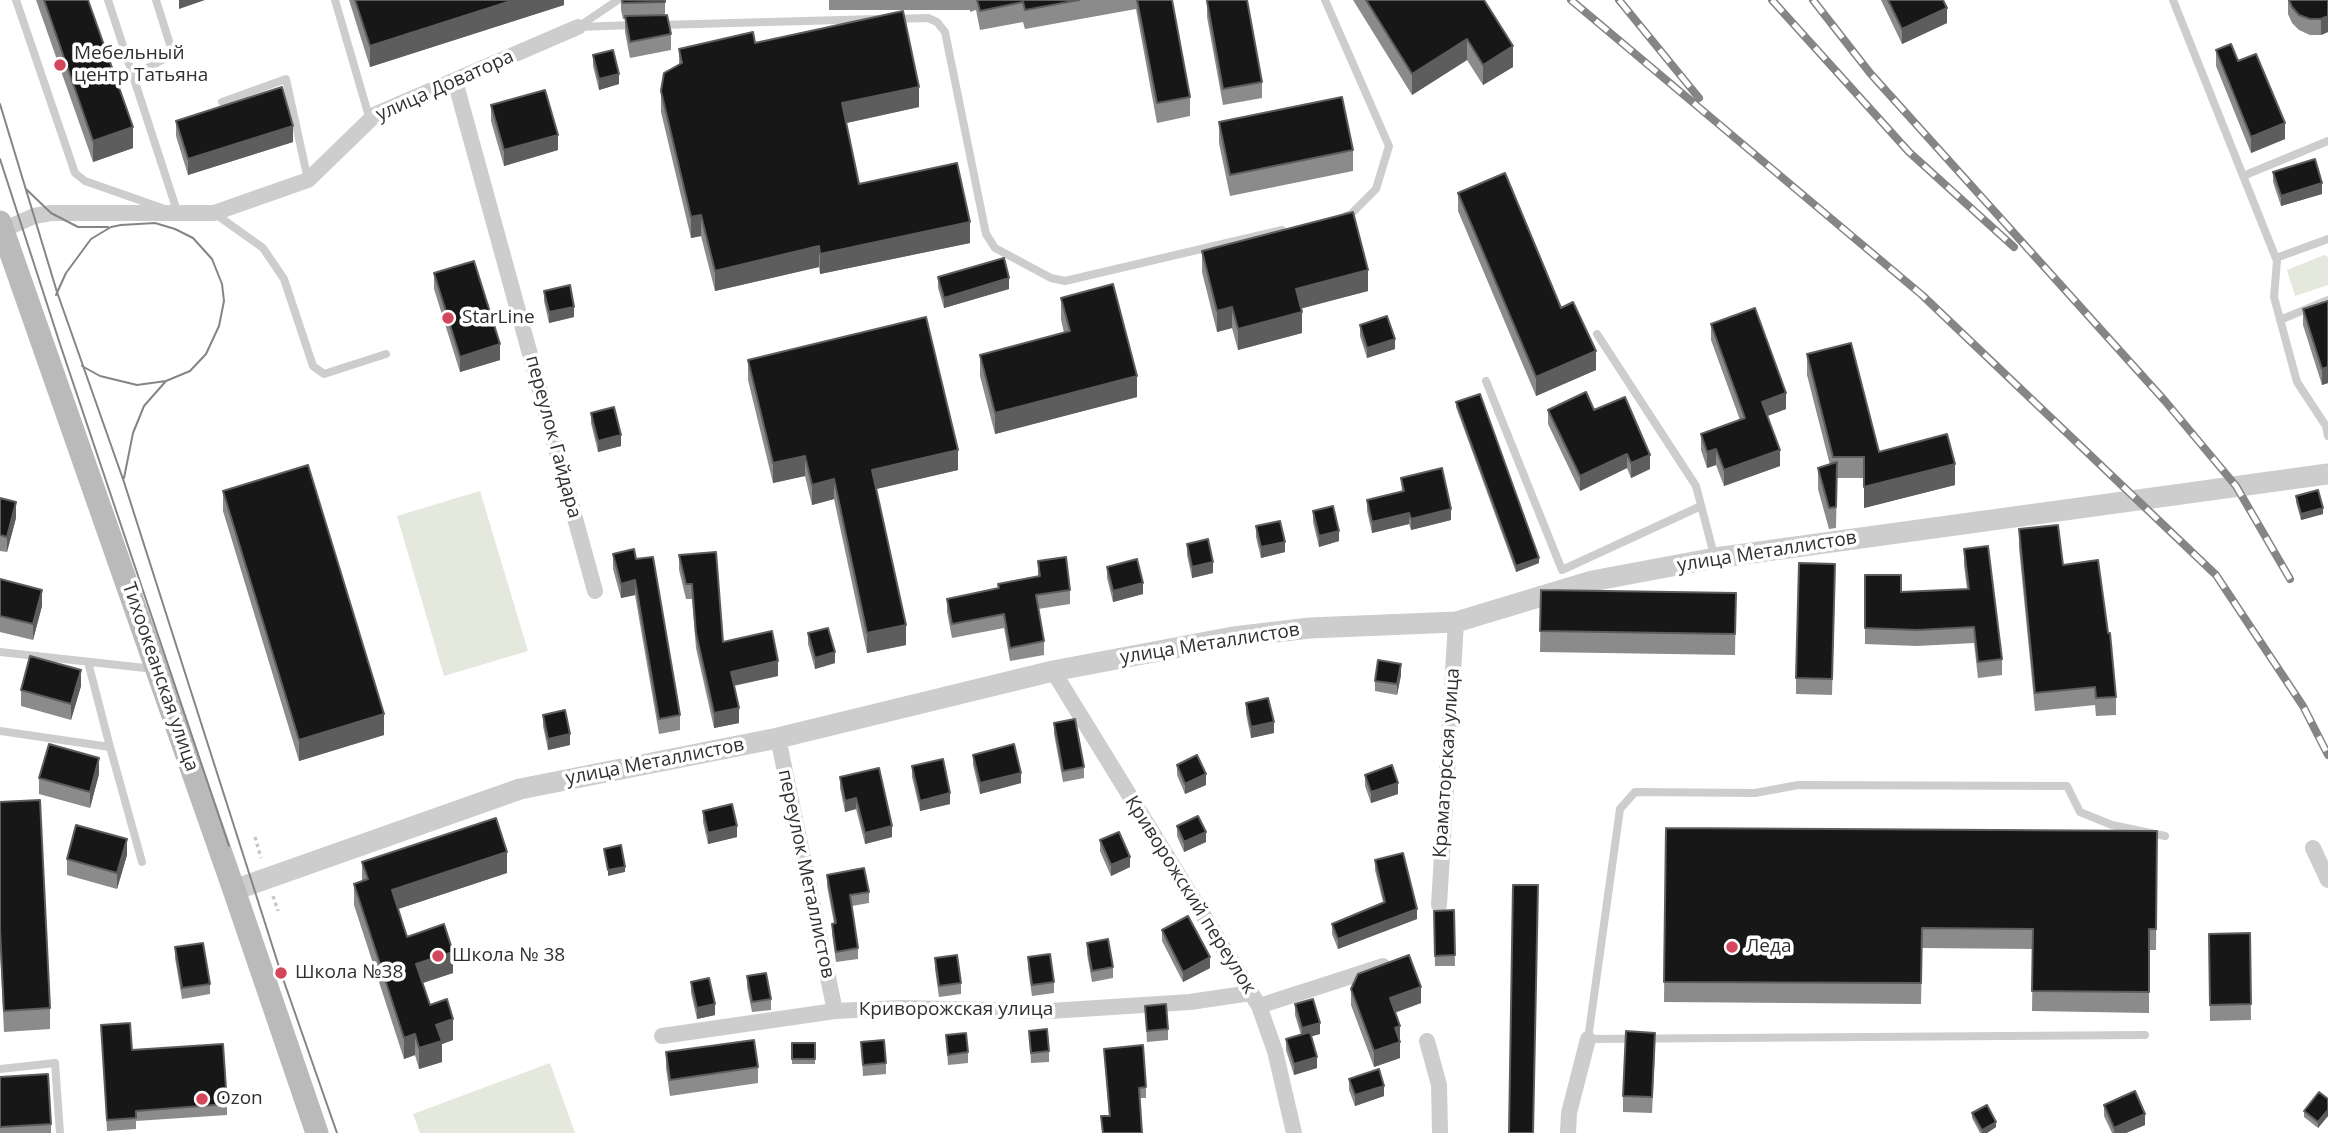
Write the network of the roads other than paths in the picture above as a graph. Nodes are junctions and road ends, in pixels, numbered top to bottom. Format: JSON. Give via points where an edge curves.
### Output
{"nodes":[{"id":1,"x":16,"y":0,"type":"edge"},
{"id":2,"x":108,"y":0,"type":"edge"},
{"id":3,"x":156,"y":0,"type":"edge"},
{"id":4,"x":335,"y":0,"type":"edge"},
{"id":5,"x":618,"y":0,"type":"edge"},
{"id":6,"x":1325,"y":0,"type":"edge"},
{"id":7,"x":2173,"y":0,"type":"edge"},
{"id":8,"x":578,"y":27,"type":"junction"},
{"id":9,"x":133,"y":76,"type":"junction"},
{"id":10,"x":455,"y":81,"type":"junction"},
{"id":11,"x":222,"y":102,"type":"dead end"},
{"id":12,"x":370,"y":120,"type":"junction"},
{"id":13,"x":2328,"y":141,"type":"edge"},
{"id":14,"x":2243,"y":176,"type":"junction"},
{"id":15,"x":308,"y":180,"type":"junction"},
{"id":16,"x":214,"y":213,"type":"junction"},
{"id":17,"x":178,"y":214,"type":"junction"},
{"id":18,"x":1337,"y":218,"type":"edge"},
{"id":19,"x":2,"y":226,"type":"edge"},
{"id":20,"x":1297,"y":227,"type":"edge"},
{"id":21,"x":2328,"y":239,"type":"edge"},
{"id":22,"x":2276,"y":258,"type":"junction"},
{"id":23,"x":8,"y":266,"type":"edge"},
{"id":24,"x":2328,"y":300,"type":"edge"},
{"id":25,"x":2280,"y":320,"type":"junction"},
{"id":26,"x":1597,"y":334,"type":"dead end"},
{"id":27,"x":386,"y":355,"type":"dead end"},
{"id":28,"x":1486,"y":381,"type":"dead end"},
{"id":29,"x":2328,"y":436,"type":"edge"},
{"id":30,"x":2328,"y":474,"type":"edge"},
{"id":31,"x":1701,"y":506,"type":"junction"},
{"id":32,"x":1715,"y":558,"type":"junction"},
{"id":33,"x":594,"y":591,"type":"dead end"},
{"id":34,"x":1456,"y":622,"type":"junction"},
{"id":35,"x":0,"y":652,"type":"edge"},
{"id":36,"x":88,"y":662,"type":"junction"},
{"id":37,"x":157,"y":669,"type":"junction"},
{"id":38,"x":1053,"y":671,"type":"junction"},
{"id":39,"x":0,"y":731,"type":"edge"},
{"id":40,"x":778,"y":738,"type":"junction"},
{"id":41,"x":110,"y":747,"type":"junction"},
{"id":42,"x":2165,"y":836,"type":"dead end"},
{"id":43,"x":2313,"y":848,"type":"dead end"},
{"id":44,"x":142,"y":862,"type":"dead end"},
{"id":45,"x":2328,"y":880,"type":"edge"},
{"id":46,"x":234,"y":890,"type":"junction"},
{"id":47,"x":1438,"y":905,"type":"dead end"},
{"id":48,"x":1386,"y":964,"type":"edge"},
{"id":49,"x":1255,"y":1000,"type":"junction"},
{"id":50,"x":835,"y":1011,"type":"junction"},
{"id":51,"x":2144,"y":1035,"type":"dead end"},
{"id":52,"x":662,"y":1036,"type":"dead end"},
{"id":53,"x":1588,"y":1039,"type":"junction"},
{"id":54,"x":1427,"y":1041,"type":"dead end"},
{"id":55,"x":0,"y":1069,"type":"edge"},
{"id":56,"x":60,"y":1133,"type":"edge"},
{"id":57,"x":317,"y":1133,"type":"edge"},
{"id":58,"x":1294,"y":1133,"type":"edge"},
{"id":59,"x":1440,"y":1133,"type":"edge"},
{"id":60,"x":1568,"y":1133,"type":"edge"}],
"edges":[{"from":1,"to":17,"type":"lane","via":[[75,173],[85,181]]},
{"from":2,"to":9,"type":"lane"},
{"from":3,"to":9,"type":"lane","via":[[173,54]]},
{"from":4,"to":12,"type":"lane"},
{"from":5,"to":8,"type":"lane"},
{"from":6,"to":18,"type":"lane","via":[[1389,146],[1376,189],[1351,214]]},
{"from":7,"to":14,"type":"lane"},
{"from":8,"to":10,"type":"street","name":"улица Доватора"},
{"from":8,"to":20,"type":"lane","via":[[928,18],[937,22],[944,32],[986,234],[995,248],[1051,278],[1065,281]]},
{"from":9,"to":17,"type":"lane"},
{"from":10,"to":12,"type":"street","name":"улица Доватора"},
{"from":10,"to":33,"type":"street","name":"переулок Гайдара"},
{"from":11,"to":15,"type":"lane","via":[[286,79]]},
{"from":12,"to":15,"type":"street","name":"улица Доватора"},
{"from":13,"to":14,"type":"lane"},
{"from":14,"to":22,"type":"lane"},
{"from":15,"to":16,"type":"street","name":"улица Доватора"},
{"from":16,"to":17,"type":"street","name":"улица Доватора"},
{"from":16,"to":27,"type":"lane","via":[[263,248],[284,279],[313,366],[324,374]]},
{"from":17,"to":19,"type":"street","name":"улица Доватора","via":[[51,213]]},
{"from":19,"to":23,"type":"main road","name":"Тихоокеанская улица"},
{"from":21,"to":22,"type":"lane"},
{"from":22,"to":25,"type":"lane","via":[[2274,297]]},
{"from":23,"to":37,"type":"main road","name":"Тихоокеанская улица"},
{"from":24,"to":25,"type":"lane"},
{"from":25,"to":29,"type":"lane","via":[[2297,382]]},
{"from":26,"to":31,"type":"lane","via":[[1696,486]]},
{"from":28,"to":31,"type":"lane","via":[[1562,570]]},
{"from":30,"to":32,"type":"street","name":"улица Металлистов"},
{"from":31,"to":32,"type":"lane"},
{"from":32,"to":34,"type":"street","name":"улица Металлистов","via":[[1592,581]]},
{"from":34,"to":38,"type":"street","name":"улица Металлистов","via":[[1310,628],[1233,637]]},
{"from":34,"to":47,"type":"street","name":"Краматорская улица"},
{"from":35,"to":36,"type":"lane"},
{"from":36,"to":37,"type":"lane"},
{"from":36,"to":41,"type":"lane"},
{"from":37,"to":46,"type":"main road","name":"Тихоокеанская улица"},
{"from":38,"to":40,"type":"street","name":"улица Металлистов"},
{"from":38,"to":49,"type":"street","name":"Криворожский переулок"},
{"from":39,"to":41,"type":"lane"},
{"from":40,"to":46,"type":"street","name":"улица Металлистов","via":[[520,789]]},
{"from":40,"to":50,"type":"street","name":"переулок Металлистов"},
{"from":41,"to":44,"type":"lane"},
{"from":42,"to":53,"type":"lane","via":[[2112,825],[2080,812],[2067,786],[1798,785],[1755,793],[1635,792],[1620,809]]},
{"from":43,"to":45,"type":"street"},
{"from":46,"to":57,"type":"main road","name":"Тихоокеанская улица"},
{"from":48,"to":49,"type":"street"},
{"from":49,"to":50,"type":"street","name":"Криворожская улица","via":[[1050,1011]]},
{"from":49,"to":58,"type":"street","name":"Криворожский переулок","via":[[1275,1051]]},
{"from":50,"to":52,"type":"street","name":"Криворожская улица"},
{"from":51,"to":53,"type":"lane"},
{"from":53,"to":60,"type":"street"},
{"from":54,"to":59,"type":"street","via":[[1439,1085]]},
{"from":55,"to":56,"type":"lane","via":[[55,1063]]}]}
